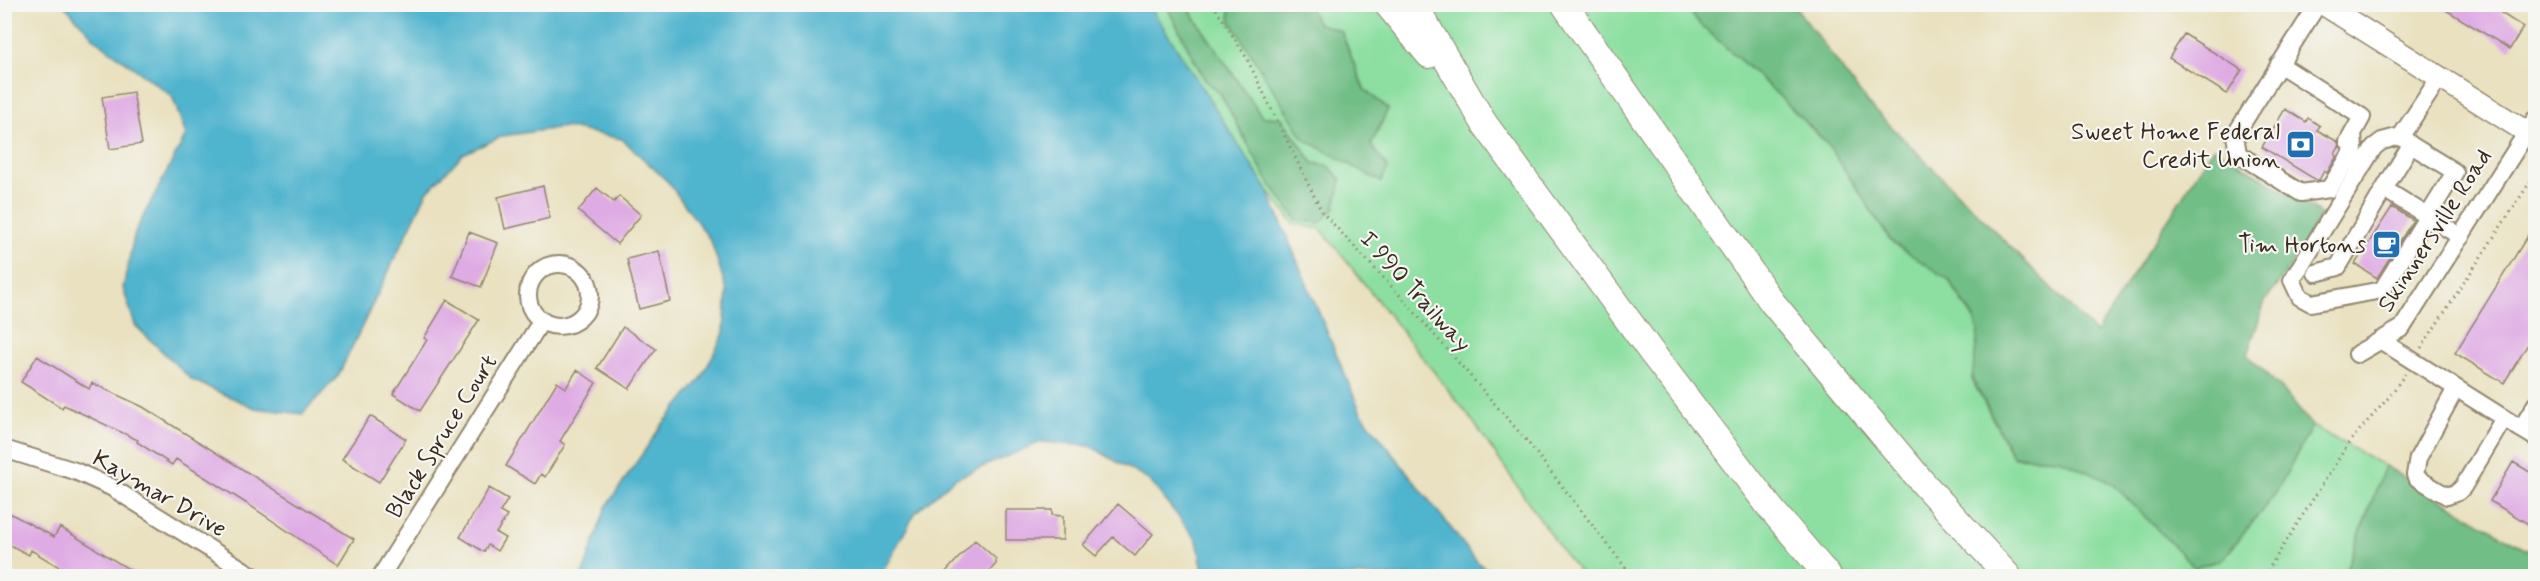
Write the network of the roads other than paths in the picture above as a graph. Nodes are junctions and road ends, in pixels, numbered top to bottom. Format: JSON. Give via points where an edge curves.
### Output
{"nodes":[{"id":1,"x":1387,"y":4,"type":"edge"},
{"id":2,"x":1414,"y":4,"type":"edge"},
{"id":3,"x":1564,"y":4,"type":"edge"},
{"id":4,"x":2318,"y":4,"type":"edge"},
{"id":5,"x":2323,"y":4,"type":"edge"},
{"id":6,"x":2279,"y":64,"type":"junction"},
{"id":7,"x":2440,"y":77,"type":"junction"},
{"id":8,"x":1484,"y":123,"type":"junction"},
{"id":9,"x":2533,"y":129,"type":"edge"},
{"id":10,"x":2353,"y":133,"type":"junction"},
{"id":11,"x":2406,"y":141,"type":"junction"},
{"id":12,"x":2340,"y":158,"type":"dead end"},
{"id":13,"x":2328,"y":174,"type":"dead end"},
{"id":14,"x":2384,"y":189,"type":"junction"},
{"id":15,"x":2315,"y":191,"type":"junction"},
{"id":16,"x":2425,"y":223,"type":"junction"},
{"id":17,"x":2461,"y":237,"type":"junction"},
{"id":18,"x":2316,"y":273,"type":"dead end"},
{"id":19,"x":542,"y":320,"type":"dead end"},
{"id":20,"x":2380,"y":340,"type":"junction"},
{"id":21,"x":2357,"y":354,"type":"dead end"},
{"id":22,"x":2456,"y":388,"type":"junction"},
{"id":23,"x":2535,"y":404,"type":"edge"},
{"id":24,"x":2504,"y":418,"type":"junction"},
{"id":25,"x":2528,"y":434,"type":"edge"},
{"id":26,"x":4,"y":449,"type":"edge"},
{"id":27,"x":253,"y":576,"type":"edge"},
{"id":28,"x":381,"y":576,"type":"edge"},
{"id":29,"x":1828,"y":576,"type":"edge"},
{"id":30,"x":2008,"y":576,"type":"edge"}],
"edges":[{"from":1,"to":8,"type":"highway"},
{"from":2,"to":8,"type":"highway"},
{"from":3,"to":30,"type":"highway","via":[[1772,302],[1923,483]]},
{"from":4,"to":6,"type":"street"},
{"from":5,"to":7,"type":"main road"},
{"from":6,"to":10,"type":"street","via":[[2362,117]]},
{"from":6,"to":15,"type":"street","via":[[2235,135],[2238,153],[2301,193]]},
{"from":7,"to":9,"type":"main road"},
{"from":7,"to":11,"type":"street"},
{"from":8,"to":29,"type":"highway","via":[[1652,353],[1772,510]]},
{"from":9,"to":17,"type":"street","name":"Skinnersville Road"},
{"from":10,"to":12,"type":"street"},
{"from":10,"to":15,"type":"street","via":[[2354,149],[2329,189]]},
{"from":11,"to":14,"type":"street"},
{"from":11,"to":16,"type":"street","via":[[2455,172]]},
{"from":11,"to":16,"type":"street","via":[[2382,141],[2374,147],[2292,280],[2300,297],[2311,303],[2382,290]]},
{"from":13,"to":15,"type":"street"},
{"from":14,"to":16,"type":"street"},
{"from":14,"to":18,"type":"street","via":[[2338,267]]},
{"from":16,"to":17,"type":"street"},
{"from":17,"to":20,"type":"street","name":"Skinnersville Road","via":[[2402,328]]},
{"from":19,"to":28,"type":"street","name":"Black Spruce Court"},
{"from":20,"to":21,"type":"street","name":"Skinnersville Road"},
{"from":20,"to":22,"type":"street"},
{"from":22,"to":24,"type":"street"},
{"from":22,"to":24,"type":"street","via":[[2418,458],[2417,478],[2447,496],[2458,492]]},
{"from":23,"to":25,"type":"street"},
{"from":24,"to":25,"type":"street"},
{"from":26,"to":27,"type":"street","name":"Kaymar Drive","via":[[75,471],[111,487]]}]}
